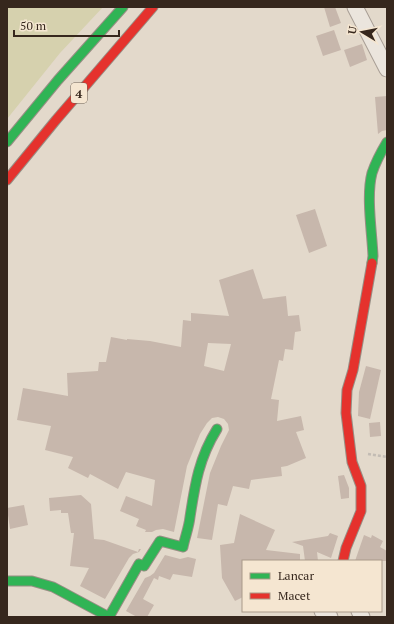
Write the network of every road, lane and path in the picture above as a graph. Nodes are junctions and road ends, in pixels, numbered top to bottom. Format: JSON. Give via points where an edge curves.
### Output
{"nodes":[{"id":1,"x":123,"y":7,"type":"edge"},
{"id":2,"x":153,"y":7,"type":"edge"},
{"id":3,"x":355,"y":7,"type":"edge"},
{"id":4,"x":387,"y":69,"type":"edge"},
{"id":5,"x":7,"y":142,"type":"edge"},
{"id":6,"x":387,"y":142,"type":"edge"},
{"id":7,"x":7,"y":180,"type":"edge"},
{"id":8,"x":217,"y":429,"type":"dead end"},
{"id":9,"x":343,"y":560,"type":"edge"},
{"id":10,"x":7,"y":581,"type":"edge"},
{"id":11,"x":109,"y":617,"type":"edge"}],
"edges":[{"from":1,"to":5,"type":"main road","number":"4"},
{"from":2,"to":7,"type":"main road","number":"4"},
{"from":3,"to":4,"type":"street"},
{"from":6,"to":9,"type":"main road","via":[[378,156],[372,174],[370,196],[373,256],[353,370],[347,390],[348,431],[352,462],[361,486],[361,511]]},
{"from":8,"to":11,"type":"main road","via":[[198,470],[183,547],[160,541],[144,566],[139,564]]},
{"from":10,"to":11,"type":"main road","via":[[32,581],[53,586]]}]}
